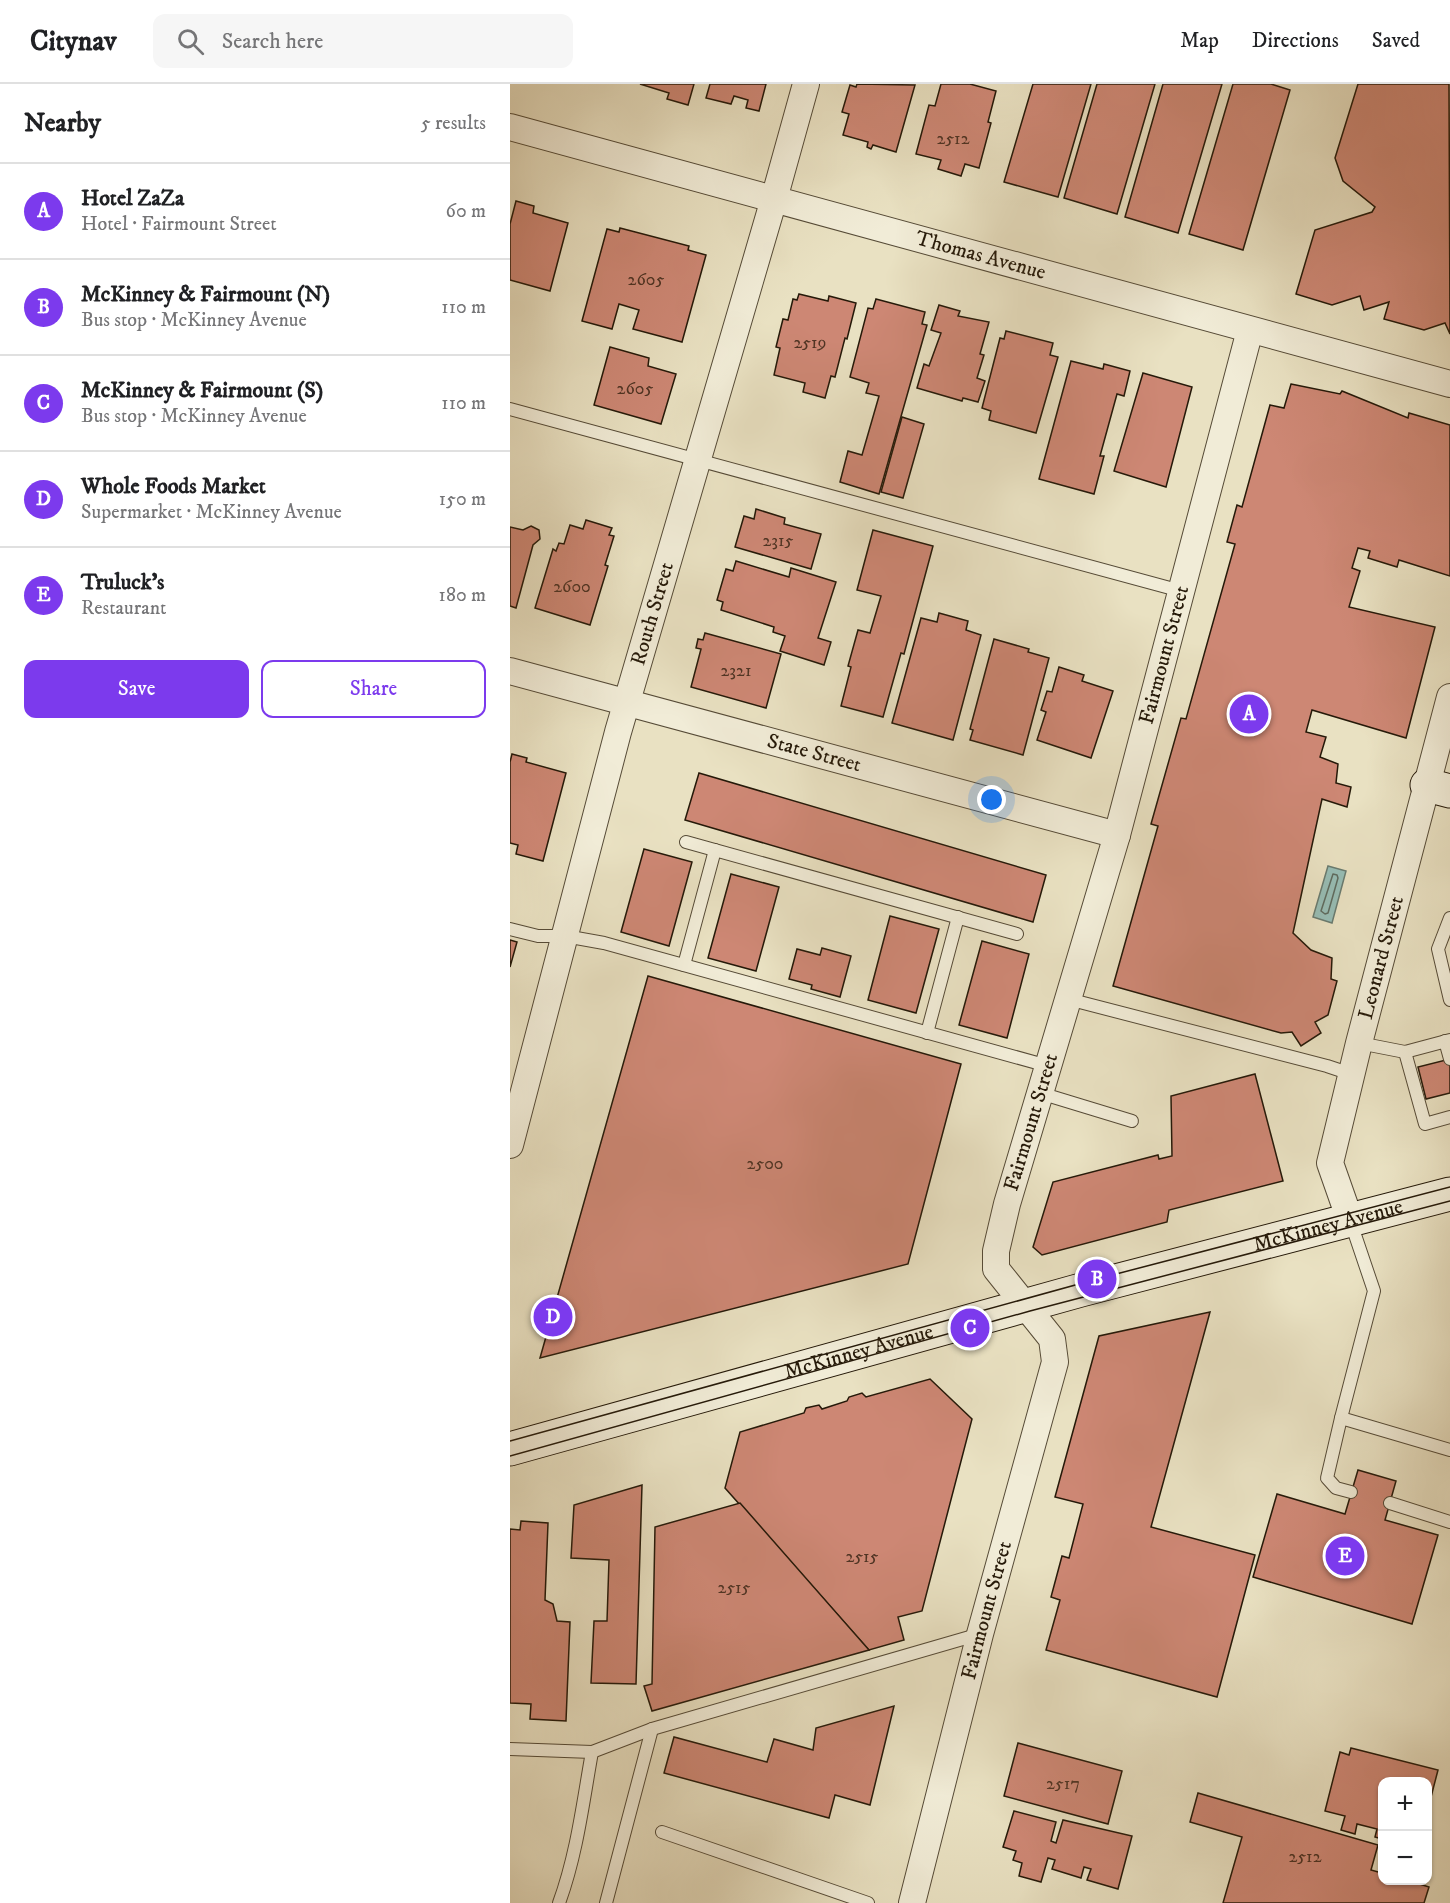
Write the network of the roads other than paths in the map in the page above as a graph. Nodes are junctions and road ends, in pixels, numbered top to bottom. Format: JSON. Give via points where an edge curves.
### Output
{"nodes":[{"id":1,"x":806,"y":84,"type":"edge"},
{"id":2,"x":510,"y":127,"type":"edge"},
{"id":3,"x":774,"y":199,"type":"junction"},
{"id":4,"x":1250,"y":330,"type":"junction"},
{"id":5,"x":1450,"y":384,"type":"edge"},
{"id":6,"x":510,"y":410,"type":"edge"},
{"id":7,"x":697,"y":460,"type":"junction"},
{"id":8,"x":1181,"y":591,"type":"junction"},
{"id":9,"x":510,"y":671,"type":"edge"},
{"id":10,"x":1450,"y":697,"type":"edge"},
{"id":11,"x":627,"y":703,"type":"junction"},
{"id":12,"x":1438,"y":788,"type":"edge"},
{"id":13,"x":1117,"y":836,"type":"junction"},
{"id":14,"x":686,"y":842,"type":"dead end"},
{"id":15,"x":715,"y":850,"type":"junction"},
{"id":16,"x":958,"y":918,"type":"junction"},
{"id":17,"x":1450,"y":918,"type":"edge"},
{"id":18,"x":510,"y":928,"type":"edge"},
{"id":19,"x":1017,"y":934,"type":"dead end"},
{"id":20,"x":565,"y":936,"type":"junction"},
{"id":21,"x":684,"y":966,"type":"junction"},
{"id":22,"x":1068,"y":999,"type":"junction"},
{"id":23,"x":1450,"y":1000,"type":"edge"},
{"id":24,"x":927,"y":1033,"type":"junction"},
{"id":25,"x":1448,"y":1041,"type":"edge"},
{"id":26,"x":1359,"y":1043,"type":"junction"},
{"id":27,"x":1405,"y":1052,"type":"junction"},
{"id":28,"x":1450,"y":1059,"type":"edge"},
{"id":29,"x":1048,"y":1066,"type":"junction"},
{"id":30,"x":1351,"y":1074,"type":"junction"},
{"id":31,"x":1040,"y":1093,"type":"junction"},
{"id":32,"x":1450,"y":1117,"type":"edge"},
{"id":33,"x":1132,"y":1121,"type":"dead end"},
{"id":34,"x":510,"y":1145,"type":"edge"},
{"id":35,"x":1450,"y":1194,"type":"edge"},
{"id":36,"x":1350,"y":1220,"type":"junction"},
{"id":37,"x":1025,"y":1305,"type":"junction"},
{"id":38,"x":1341,"y":1418,"type":"junction"},
{"id":39,"x":510,"y":1449,"type":"edge"},
{"id":40,"x":1450,"y":1450,"type":"edge"},
{"id":41,"x":1351,"y":1492,"type":"dead end"},
{"id":42,"x":1390,"y":1503,"type":"dead end"},
{"id":43,"x":1450,"y":1522,"type":"edge"},
{"id":44,"x":980,"y":1634,"type":"junction"},
{"id":45,"x":652,"y":1729,"type":"junction"},
{"id":46,"x":510,"y":1749,"type":"edge"},
{"id":47,"x":592,"y":1752,"type":"junction"},
{"id":48,"x":662,"y":1832,"type":"dead end"},
{"id":49,"x":559,"y":1903,"type":"edge"},
{"id":50,"x":606,"y":1903,"type":"edge"},
{"id":51,"x":868,"y":1903,"type":"edge"},
{"id":52,"x":912,"y":1903,"type":"edge"}],
"edges":[{"from":1,"to":3,"type":"street","name":"Routh Street"},
{"from":2,"to":3,"type":"street","name":"Thomas Avenue"},
{"from":3,"to":4,"type":"street","name":"Thomas Avenue"},
{"from":3,"to":7,"type":"street","name":"Routh Street"},
{"from":4,"to":5,"type":"street","name":"Thomas Avenue"},
{"from":4,"to":8,"type":"street","name":"Fairmount Street"},
{"from":6,"to":7,"type":"lane"},
{"from":7,"to":8,"type":"lane"},
{"from":7,"to":11,"type":"street","name":"Routh Street"},
{"from":8,"to":13,"type":"street","name":"Fairmount Street"},
{"from":9,"to":11,"type":"street","name":"State Street"},
{"from":10,"to":12,"type":"street","name":"Leonard Street"},
{"from":11,"to":13,"type":"street","name":"State Street"},
{"from":11,"to":20,"type":"street","name":"Routh Street"},
{"from":12,"to":26,"type":"street","name":"Leonard Street"},
{"from":13,"to":22,"type":"street","name":"Fairmount Street"},
{"from":14,"to":15,"type":"lane"},
{"from":15,"to":16,"type":"lane"},
{"from":15,"to":21,"type":"lane"},
{"from":16,"to":19,"type":"lane"},
{"from":16,"to":24,"type":"lane"},
{"from":17,"to":23,"type":"lane","via":[[1438,949]]},
{"from":18,"to":20,"type":"lane","via":[[538,936]]},
{"from":20,"to":21,"type":"lane"},
{"from":20,"to":34,"type":"street","name":"Routh Street"},
{"from":21,"to":24,"type":"lane"},
{"from":22,"to":29,"type":"street","name":"Fairmount Street"},
{"from":22,"to":30,"type":"lane"},
{"from":24,"to":29,"type":"lane"},
{"from":25,"to":27,"type":"lane"},
{"from":25,"to":28,"type":"lane"},
{"from":26,"to":27,"type":"lane"},
{"from":26,"to":30,"type":"street","name":"Leonard Street"},
{"from":27,"to":32,"type":"lane","via":[[1425,1124]]},
{"from":29,"to":31,"type":"street","name":"Fairmount Street"},
{"from":30,"to":36,"type":"street","name":"Leonard Street","via":[[1330,1163]]},
{"from":31,"to":33,"type":"lane"},
{"from":31,"to":37,"type":"street","name":"Fairmount Street","via":[[996,1251],[996,1269]]},
{"from":35,"to":36,"type":"street","name":"McKinney Avenue"},
{"from":36,"to":37,"type":"street","name":"McKinney Avenue"},
{"from":36,"to":38,"type":"lane","via":[[1374,1291]]},
{"from":37,"to":39,"type":"street","name":"McKinney Avenue"},
{"from":37,"to":44,"type":"street","name":"Fairmount Street","via":[[1052,1339],[1055,1362]]},
{"from":38,"to":40,"type":"lane"},
{"from":38,"to":41,"type":"lane","via":[[1327,1478],[1336,1488]]},
{"from":42,"to":43,"type":"lane"},
{"from":44,"to":45,"type":"lane"},
{"from":44,"to":52,"type":"street","name":"Fairmount Street"},
{"from":45,"to":47,"type":"lane"},
{"from":45,"to":50,"type":"lane"},
{"from":46,"to":47,"type":"lane"},
{"from":47,"to":49,"type":"lane","via":[[570,1870]]},
{"from":48,"to":51,"type":"lane"}]}
